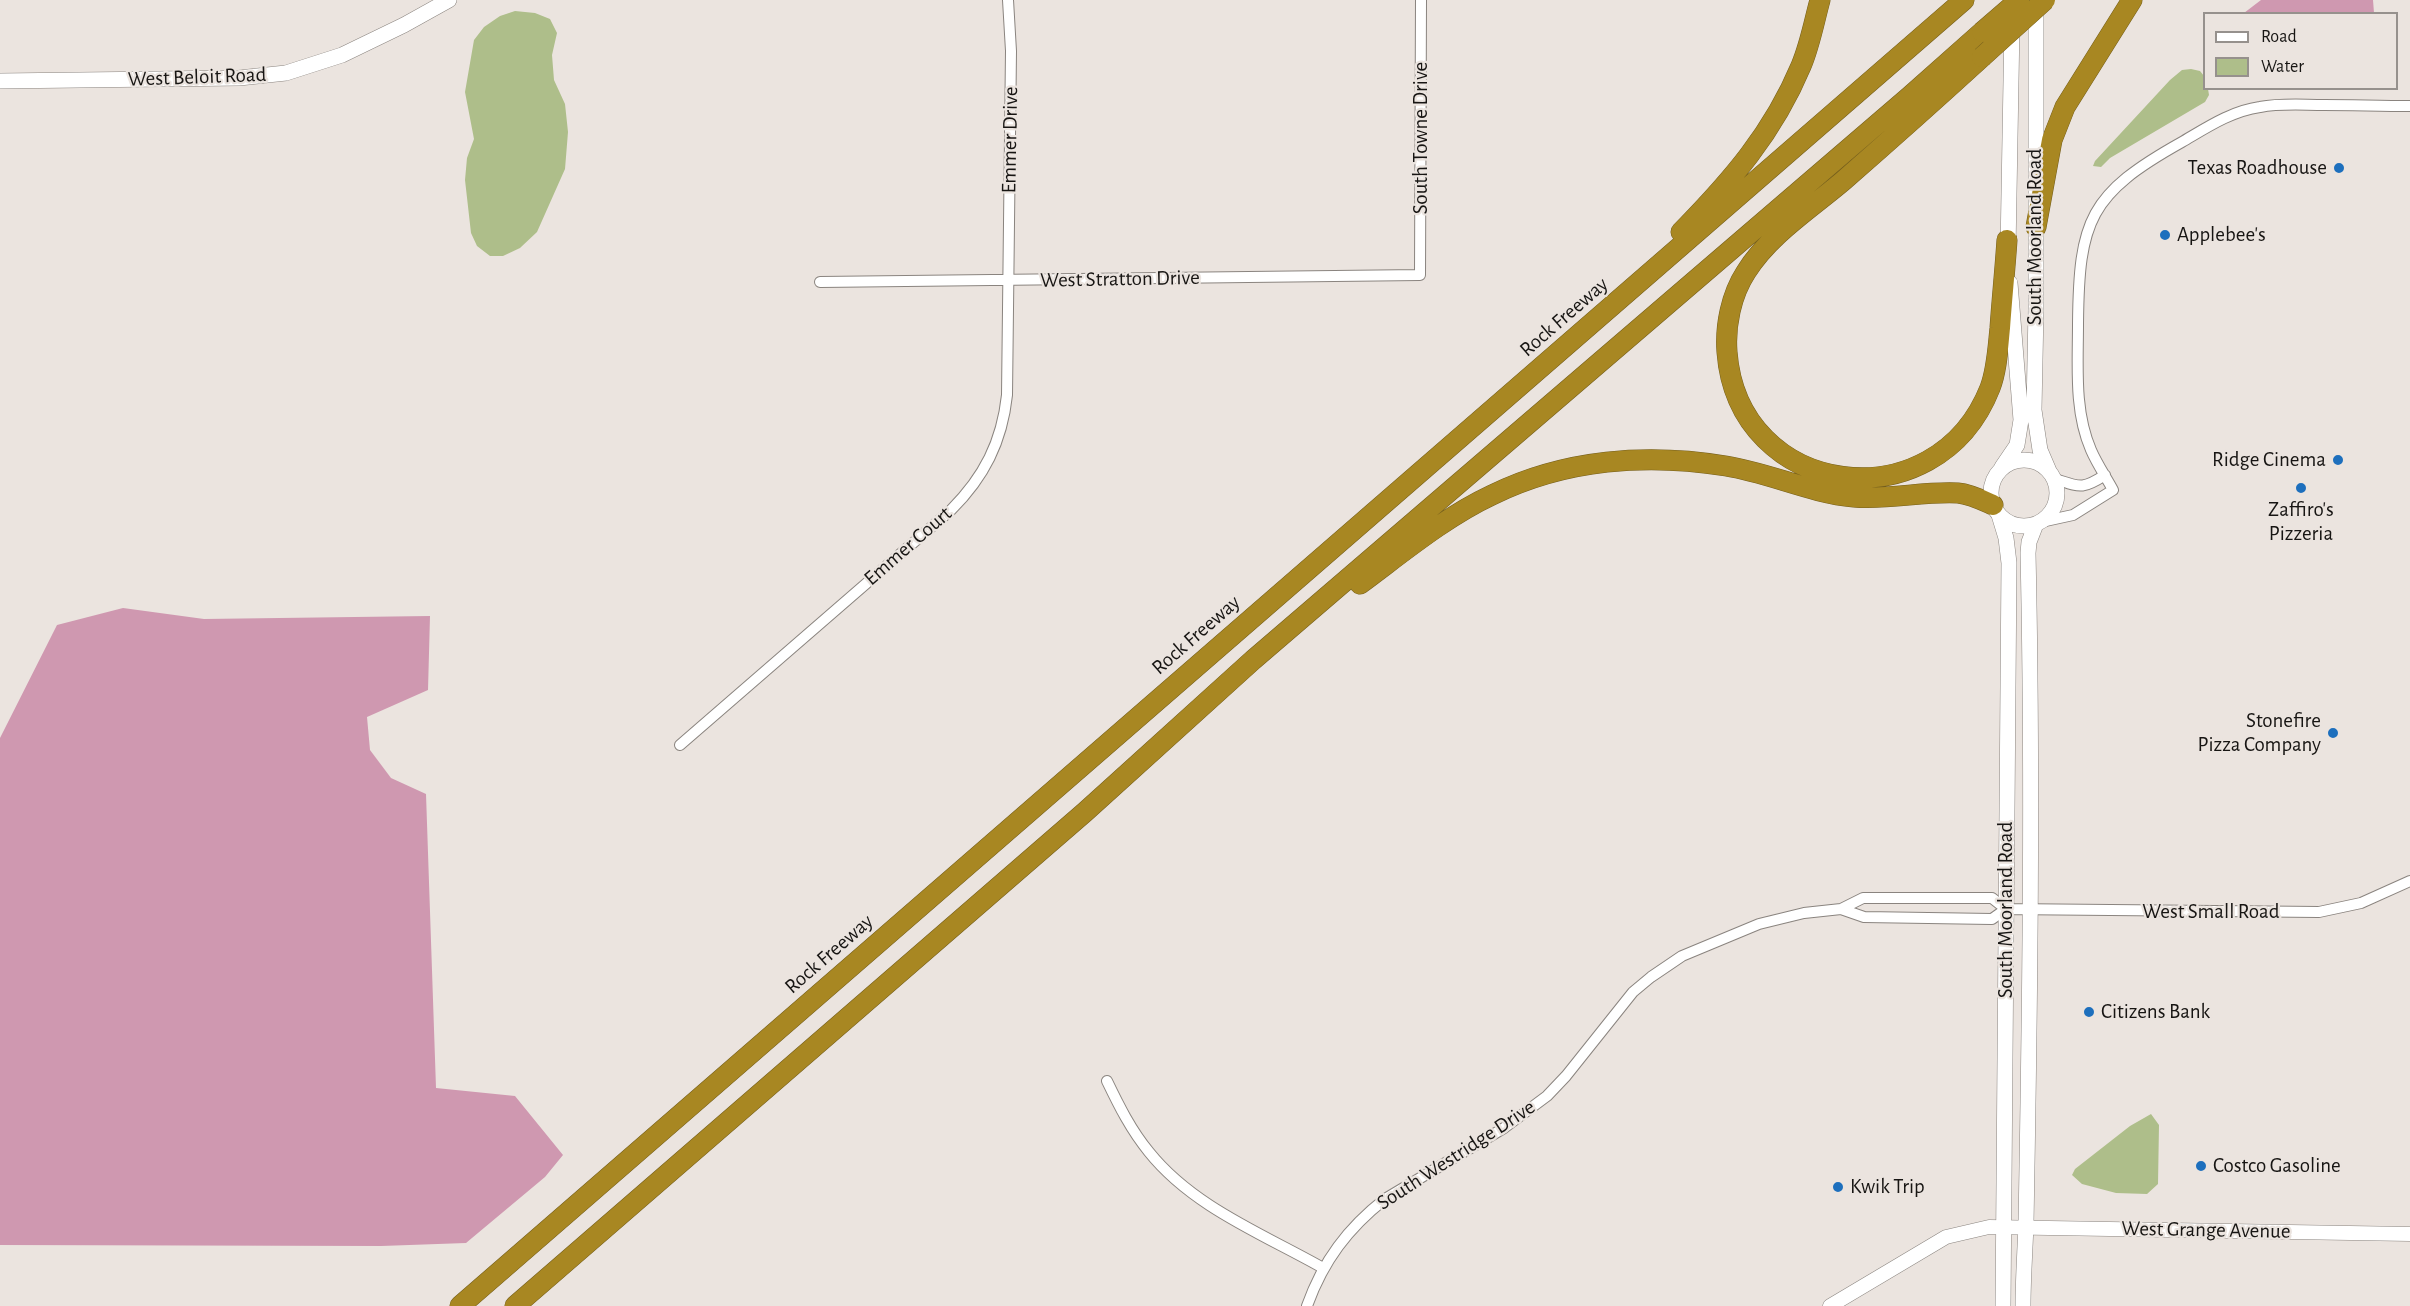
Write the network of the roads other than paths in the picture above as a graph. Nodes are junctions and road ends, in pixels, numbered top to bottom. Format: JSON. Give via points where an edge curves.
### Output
{"nodes":[{"id":1,"x":449,"y":0,"type":"edge"},
{"id":2,"x":1008,"y":0,"type":"edge"},
{"id":3,"x":1421,"y":0,"type":"edge"},
{"id":4,"x":1820,"y":0,"type":"edge"},
{"id":5,"x":1964,"y":0,"type":"edge"},
{"id":6,"x":2012,"y":0,"type":"edge"},
{"id":7,"x":2019,"y":0,"type":"edge"},
{"id":8,"x":2036,"y":0,"type":"edge"},
{"id":9,"x":2045,"y":0,"type":"edge"},
{"id":10,"x":2132,"y":0,"type":"edge"},
{"id":11,"x":0,"y":81,"type":"edge"},
{"id":12,"x":2410,"y":106,"type":"edge"},
{"id":13,"x":2036,"y":227,"type":"junction"},
{"id":14,"x":2007,"y":240,"type":"junction"},
{"id":15,"x":1420,"y":275,"type":"joint"},
{"id":16,"x":1009,"y":280,"type":"junction"},
{"id":17,"x":820,"y":282,"type":"dead end"},
{"id":18,"x":1582,"y":332,"type":"junction"},
{"id":19,"x":2002,"y":467,"type":"junction"},
{"id":20,"x":2052,"y":475,"type":"junction"},
{"id":21,"x":2104,"y":475,"type":"junction"},
{"id":22,"x":1996,"y":510,"type":"junction"},
{"id":23,"x":2038,"y":523,"type":"junction"},
{"id":24,"x":1253,"y":660,"type":"junction"},
{"id":25,"x":680,"y":745,"type":"dead end"},
{"id":26,"x":2410,"y":881,"type":"edge"},
{"id":27,"x":1841,"y":909,"type":"junction"},
{"id":28,"x":2006,"y":909,"type":"junction"},
{"id":29,"x":2028,"y":910,"type":"junction"},
{"id":30,"x":1107,"y":1081,"type":"dead end"},
{"id":31,"x":2003,"y":1226,"type":"junction"},
{"id":32,"x":2026,"y":1227,"type":"junction"},
{"id":33,"x":2410,"y":1234,"type":"edge"},
{"id":34,"x":1323,"y":1268,"type":"junction"},
{"id":35,"x":460,"y":1306,"type":"edge"},
{"id":36,"x":515,"y":1306,"type":"edge"},
{"id":37,"x":1307,"y":1306,"type":"edge"},
{"id":38,"x":1830,"y":1306,"type":"edge"},
{"id":39,"x":2003,"y":1306,"type":"edge"},
{"id":40,"x":2023,"y":1306,"type":"edge"}],
"edges":[{"from":1,"to":11,"type":"main road","name":"West Beloit Road","via":[[342,55],[286,73],[239,78]]},
{"from":2,"to":16,"type":"street","name":"Emmer Drive"},
{"from":3,"to":15,"type":"street","name":"South Towne Drive"},
{"from":4,"to":18,"type":"highway","via":[[1802,64],[1752,154]]},
{"from":5,"to":18,"type":"highway","name":"Rock Freeway"},
{"from":6,"to":14,"type":"main road","name":"South Moorland Road"},
{"from":7,"to":24,"type":"highway","bridge":true},
{"from":8,"to":13,"type":"main road","name":"South Moorland Road"},
{"from":9,"to":14,"type":"highway","bridge":true,"via":[[1762,249],[1744,274],[1731,306],[1726,339],[1728,370],[1740,402],[1755,426],[1775,448],[1801,465],[1832,476],[1863,479],[1897,474],[1930,461],[1956,441],[1976,417],[1991,386]]},
{"from":10,"to":13,"type":"highway","via":[[2066,107],[2052,140]]},
{"from":12,"to":21,"type":"street","via":[[2277,104],[2241,112],[2136,169],[2108,194],[2086,232],[2078,278],[2080,414]]},
{"from":13,"to":20,"type":"main road","name":"South Moorland Road","via":[[2034,410],[2040,450]]},
{"from":14,"to":19,"type":"main road","name":"South Moorland Road","via":[[2021,420],[2017,445]]},
{"from":15,"to":16,"type":"street","name":"West Stratton Drive"},
{"from":16,"to":17,"type":"street","name":"West Stratton Drive"},
{"from":16,"to":25,"type":"street","name":"Emmer Court","via":[[1005,414],[994,452],[976,482],[951,510]]},
{"from":18,"to":35,"type":"highway","name":"Rock Freeway"},
{"from":19,"to":20,"type":"main road","via":[[2012,461],[2032,460]]},
{"from":19,"to":22,"type":"main road","via":[[1991,484]]},
{"from":20,"to":21,"type":"street","via":[[2076,486],[2088,486]]},
{"from":20,"to":23,"type":"main road","via":[[2057,498],[2054,508]]},
{"from":21,"to":23,"type":"street","via":[[2113,490],[2073,514]]},
{"from":22,"to":23,"type":"main road","via":[[2013,524]]},
{"from":22,"to":24,"type":"highway","via":[[1959,493],[1855,497],[1695,460],[1592,462],[1491,495],[1438,527]]},
{"from":22,"to":28,"type":"main road","name":"South Moorland Road","via":[[2006,538],[2009,563]]},
{"from":23,"to":29,"type":"main road","name":"South Moorland Road","via":[[2028,553]]},
{"from":24,"to":36,"type":"highway","via":[[1085,812]]},
{"from":26,"to":29,"type":"street","name":"West Small Road","via":[[2361,903],[2319,912]]},
{"from":27,"to":28,"type":"street","name":"South Westridge Drive","via":[[1864,917],[1992,919]]},
{"from":27,"to":28,"type":"street","name":"South Westridge Drive","via":[[1863,898],[1992,898]]},
{"from":27,"to":34,"type":"street","name":"South Westridge Drive","via":[[1759,924],[1667,965],[1618,1009],[1546,1096],[1504,1128],[1385,1199],[1341,1240]]},
{"from":28,"to":29,"type":"street","name":"West Small Road"},
{"from":28,"to":31,"type":"main road","name":"South Moorland Road"},
{"from":29,"to":32,"type":"main road","name":"South Moorland Road"},
{"from":30,"to":34,"type":"street","via":[[1148,1151],[1188,1190]]},
{"from":31,"to":32,"type":"street","name":"West Grange Avenue"},
{"from":31,"to":38,"type":"street","via":[[1946,1237]]},
{"from":31,"to":39,"type":"main road","name":"South Moorland Road"},
{"from":32,"to":33,"type":"street","name":"West Grange Avenue"},
{"from":32,"to":40,"type":"main road","name":"South Moorland Road"},
{"from":34,"to":37,"type":"street","name":"South Westridge Drive"}]}
